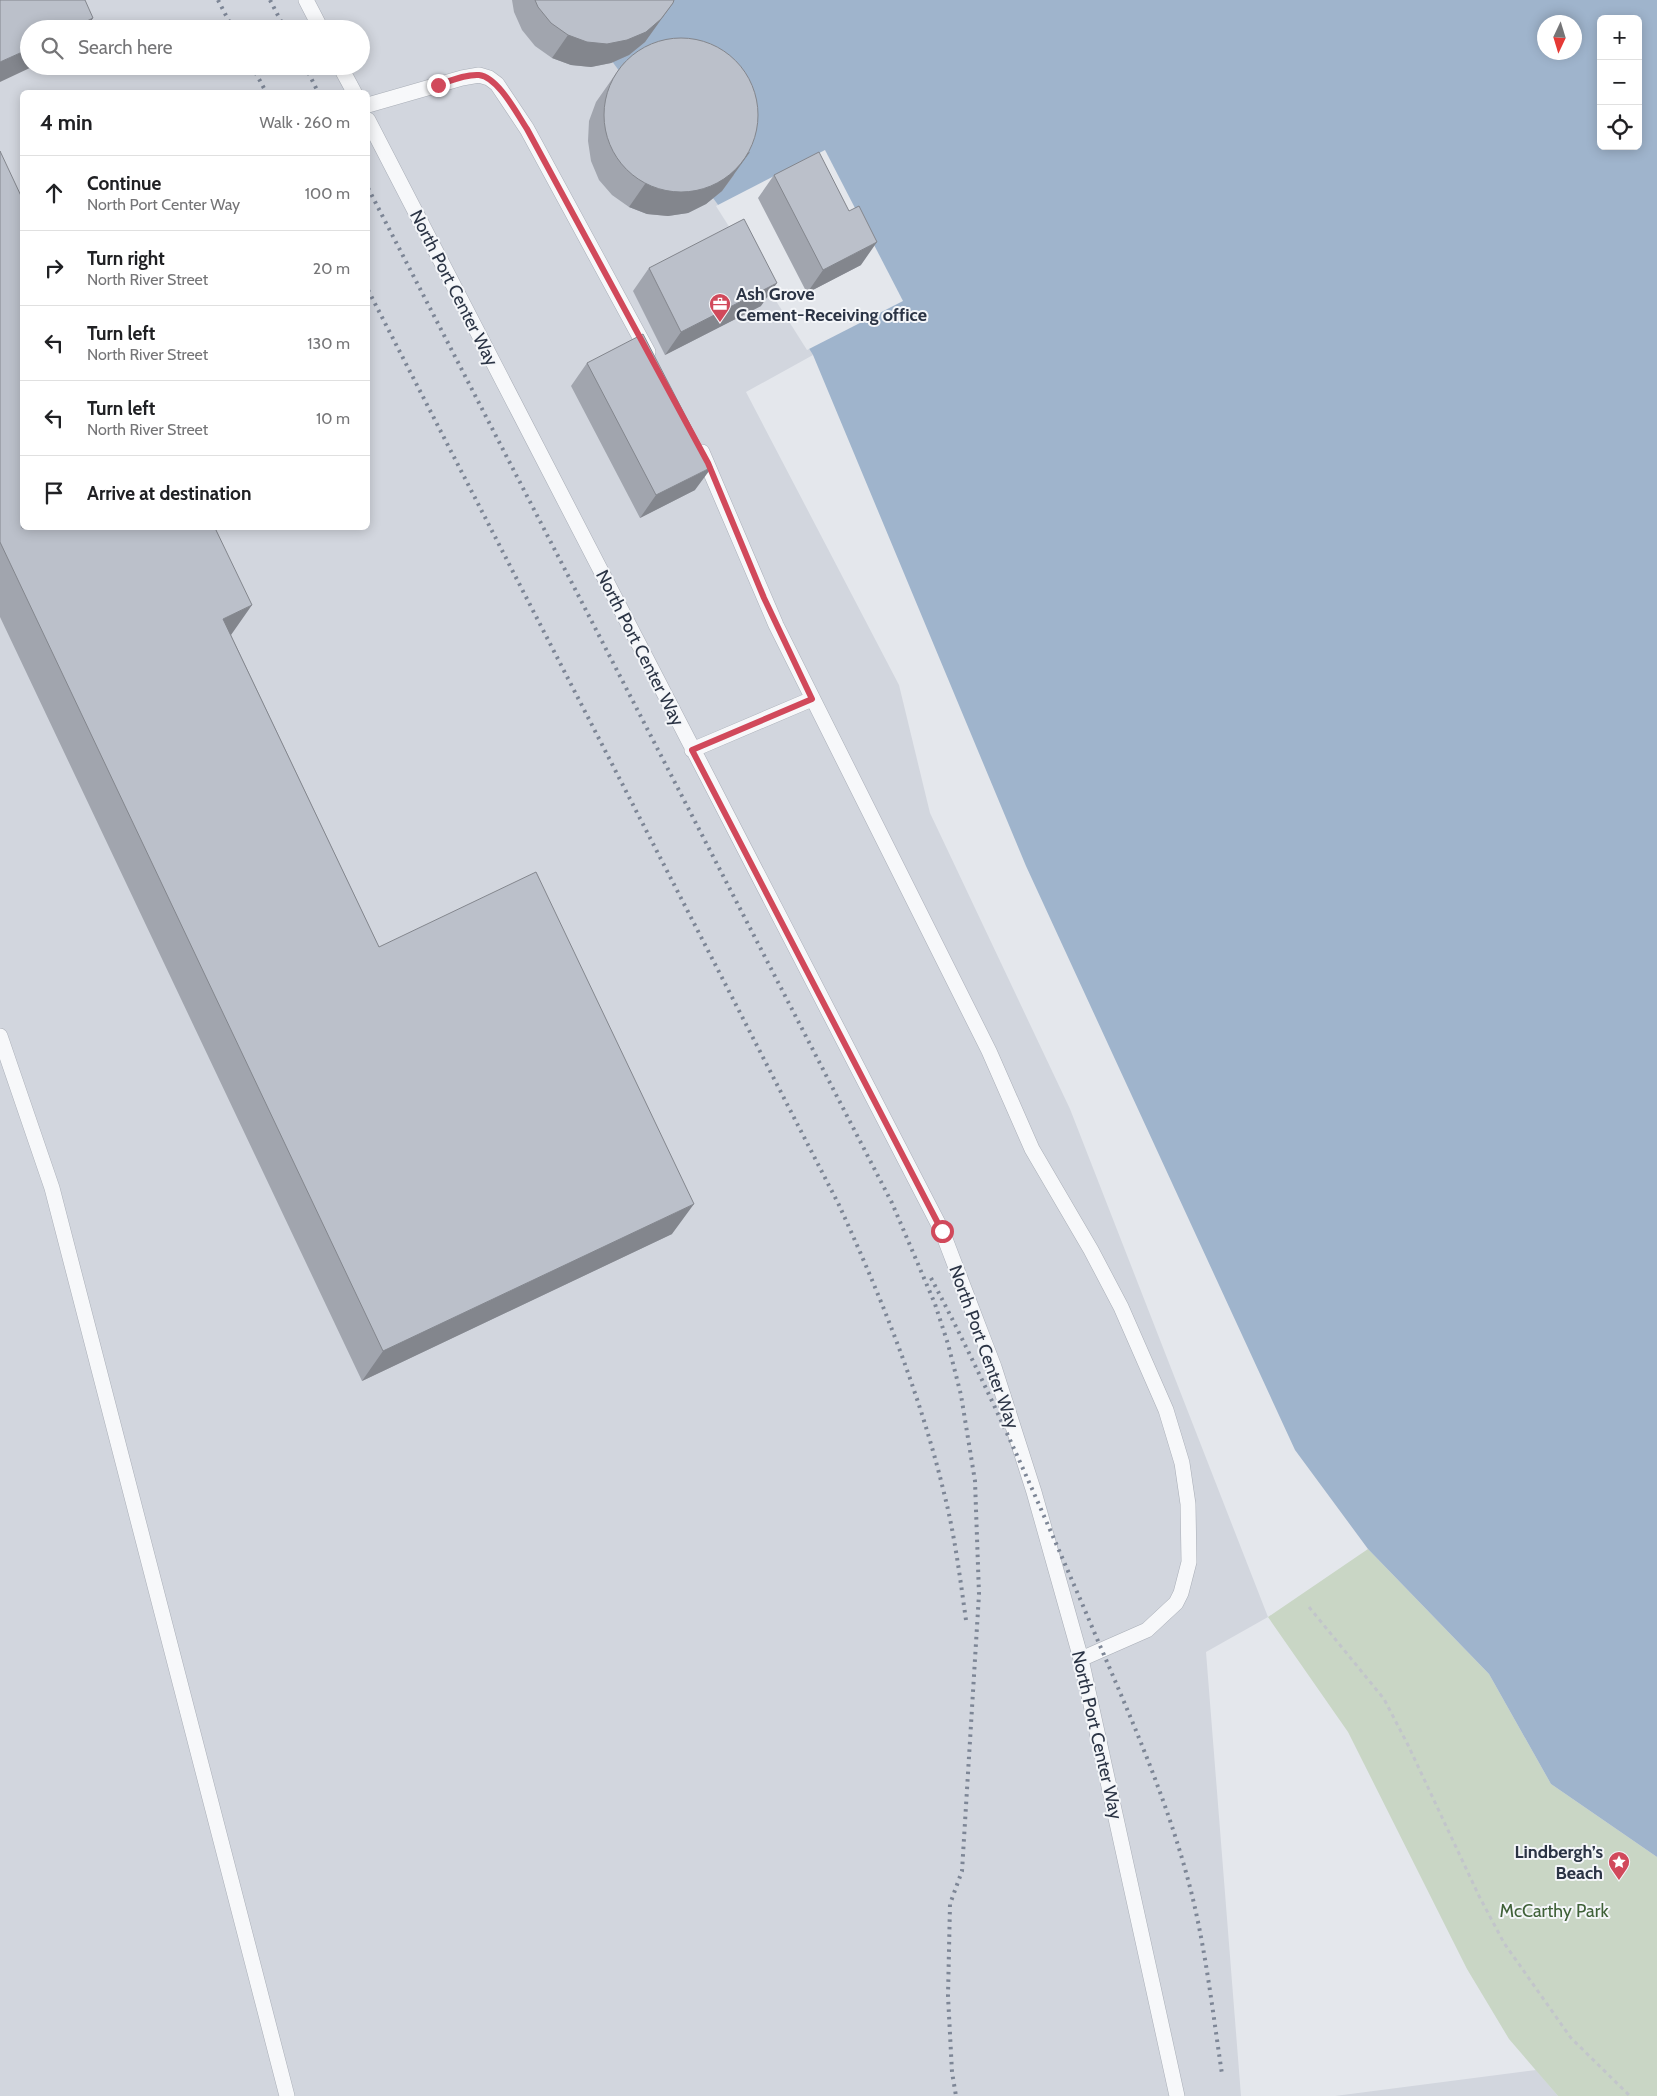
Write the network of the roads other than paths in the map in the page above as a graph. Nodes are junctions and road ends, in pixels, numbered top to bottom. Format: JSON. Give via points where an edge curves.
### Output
{"nodes":[{"id":1,"x":306,"y":0,"type":"edge"},
{"id":2,"x":316,"y":20,"type":"edge"},
{"id":3,"x":345,"y":75,"type":"edge"},
{"id":4,"x":353,"y":90,"type":"edge"},
{"id":5,"x":370,"y":104,"type":"edge"},
{"id":6,"x":370,"y":124,"type":"edge"},
{"id":7,"x":656,"y":366,"type":"edge"},
{"id":8,"x":694,"y":437,"type":"edge"},
{"id":9,"x":812,"y":699,"type":"junction"},
{"id":10,"x":692,"y":750,"type":"junction"},
{"id":11,"x":0,"y":1036,"type":"edge"},
{"id":12,"x":1081,"y":1659,"type":"junction"},
{"id":13,"x":286,"y":2096,"type":"edge"},
{"id":14,"x":1177,"y":2096,"type":"edge"}],
"edges":[{"from":1,"to":2,"type":"lane"},
{"from":3,"to":4,"type":"lane"},
{"from":5,"to":7,"type":"lane","via":[[480,75],[497,84],[527,129]]},
{"from":6,"to":10,"type":"lane","name":"North Port Center Way"},
{"from":8,"to":9,"type":"lane"},
{"from":9,"to":10,"type":"lane"},
{"from":9,"to":12,"type":"lane","via":[[989,1051],[1032,1149],[1121,1307],[1166,1410],[1182,1463],[1190,1552],[1176,1603],[1147,1630]]},
{"from":10,"to":12,"type":"lane","name":"North Port Center Way","via":[[942,1231],[994,1367],[1034,1492]]},
{"from":11,"to":13,"type":"lane","via":[[52,1188]]},
{"from":12,"to":14,"type":"lane","name":"North Port Center Way"}]}
